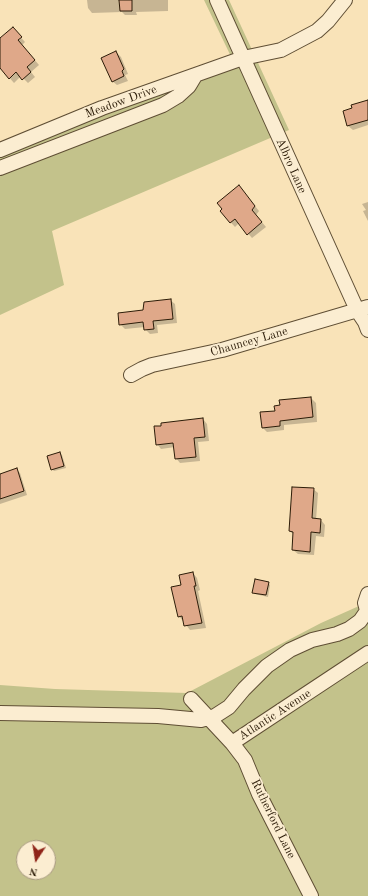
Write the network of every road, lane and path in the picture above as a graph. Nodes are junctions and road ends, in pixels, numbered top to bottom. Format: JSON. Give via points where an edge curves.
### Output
{"nodes":[{"id":1,"x":217,"y":0,"type":"edge"},
{"id":2,"x":345,"y":0,"type":"edge"},
{"id":3,"x":243,"y":58,"type":"junction"},
{"id":4,"x":195,"y":76,"type":"junction"},
{"id":5,"x":0,"y":150,"type":"edge"},
{"id":6,"x":0,"y":168,"type":"edge"},
{"id":7,"x":362,"y":308,"type":"edge"},
{"id":8,"x":368,"y":330,"type":"edge"},
{"id":9,"x":131,"y":375,"type":"dead end"},
{"id":10,"x":368,"y":594,"type":"edge"},
{"id":11,"x":367,"y":612,"type":"edge"},
{"id":12,"x":368,"y":653,"type":"edge"},
{"id":13,"x":191,"y":699,"type":"dead end"},
{"id":14,"x":0,"y":713,"type":"edge"},
{"id":15,"x":208,"y":718,"type":"junction"},
{"id":16,"x":232,"y":743,"type":"junction"},
{"id":17,"x":311,"y":896,"type":"edge"}],
"edges":[{"from":1,"to":3,"type":"street","name":"Albro Lane"},
{"from":2,"to":3,"type":"street","name":"Meadow Drive","via":[[317,31],[281,50]]},
{"from":3,"to":4,"type":"street","name":"Meadow Drive"},
{"from":3,"to":7,"type":"street","name":"Albro Lane"},
{"from":4,"to":5,"type":"street","name":"Meadow Drive","via":[[102,108]]},
{"from":4,"to":6,"type":"street","via":[[178,96],[163,105]]},
{"from":7,"to":8,"type":"street","name":"Albro Lane"},
{"from":7,"to":9,"type":"street","name":"Chauncey Lane","via":[[222,350],[152,365]]},
{"from":10,"to":11,"type":"street","via":[[365,603]]},
{"from":11,"to":15,"type":"street","via":[[349,629],[312,640],[290,650],[267,666],[229,707]]},
{"from":12,"to":16,"type":"street","name":"Atlantic Avenue"},
{"from":13,"to":15,"type":"street","name":"Atlantic Avenue"},
{"from":14,"to":15,"type":"street","via":[[158,716],[190,720]]},
{"from":15,"to":16,"type":"street","name":"Atlantic Avenue"},
{"from":16,"to":17,"type":"street","name":"Rutherford Lane","via":[[245,760],[259,794]]}]}
